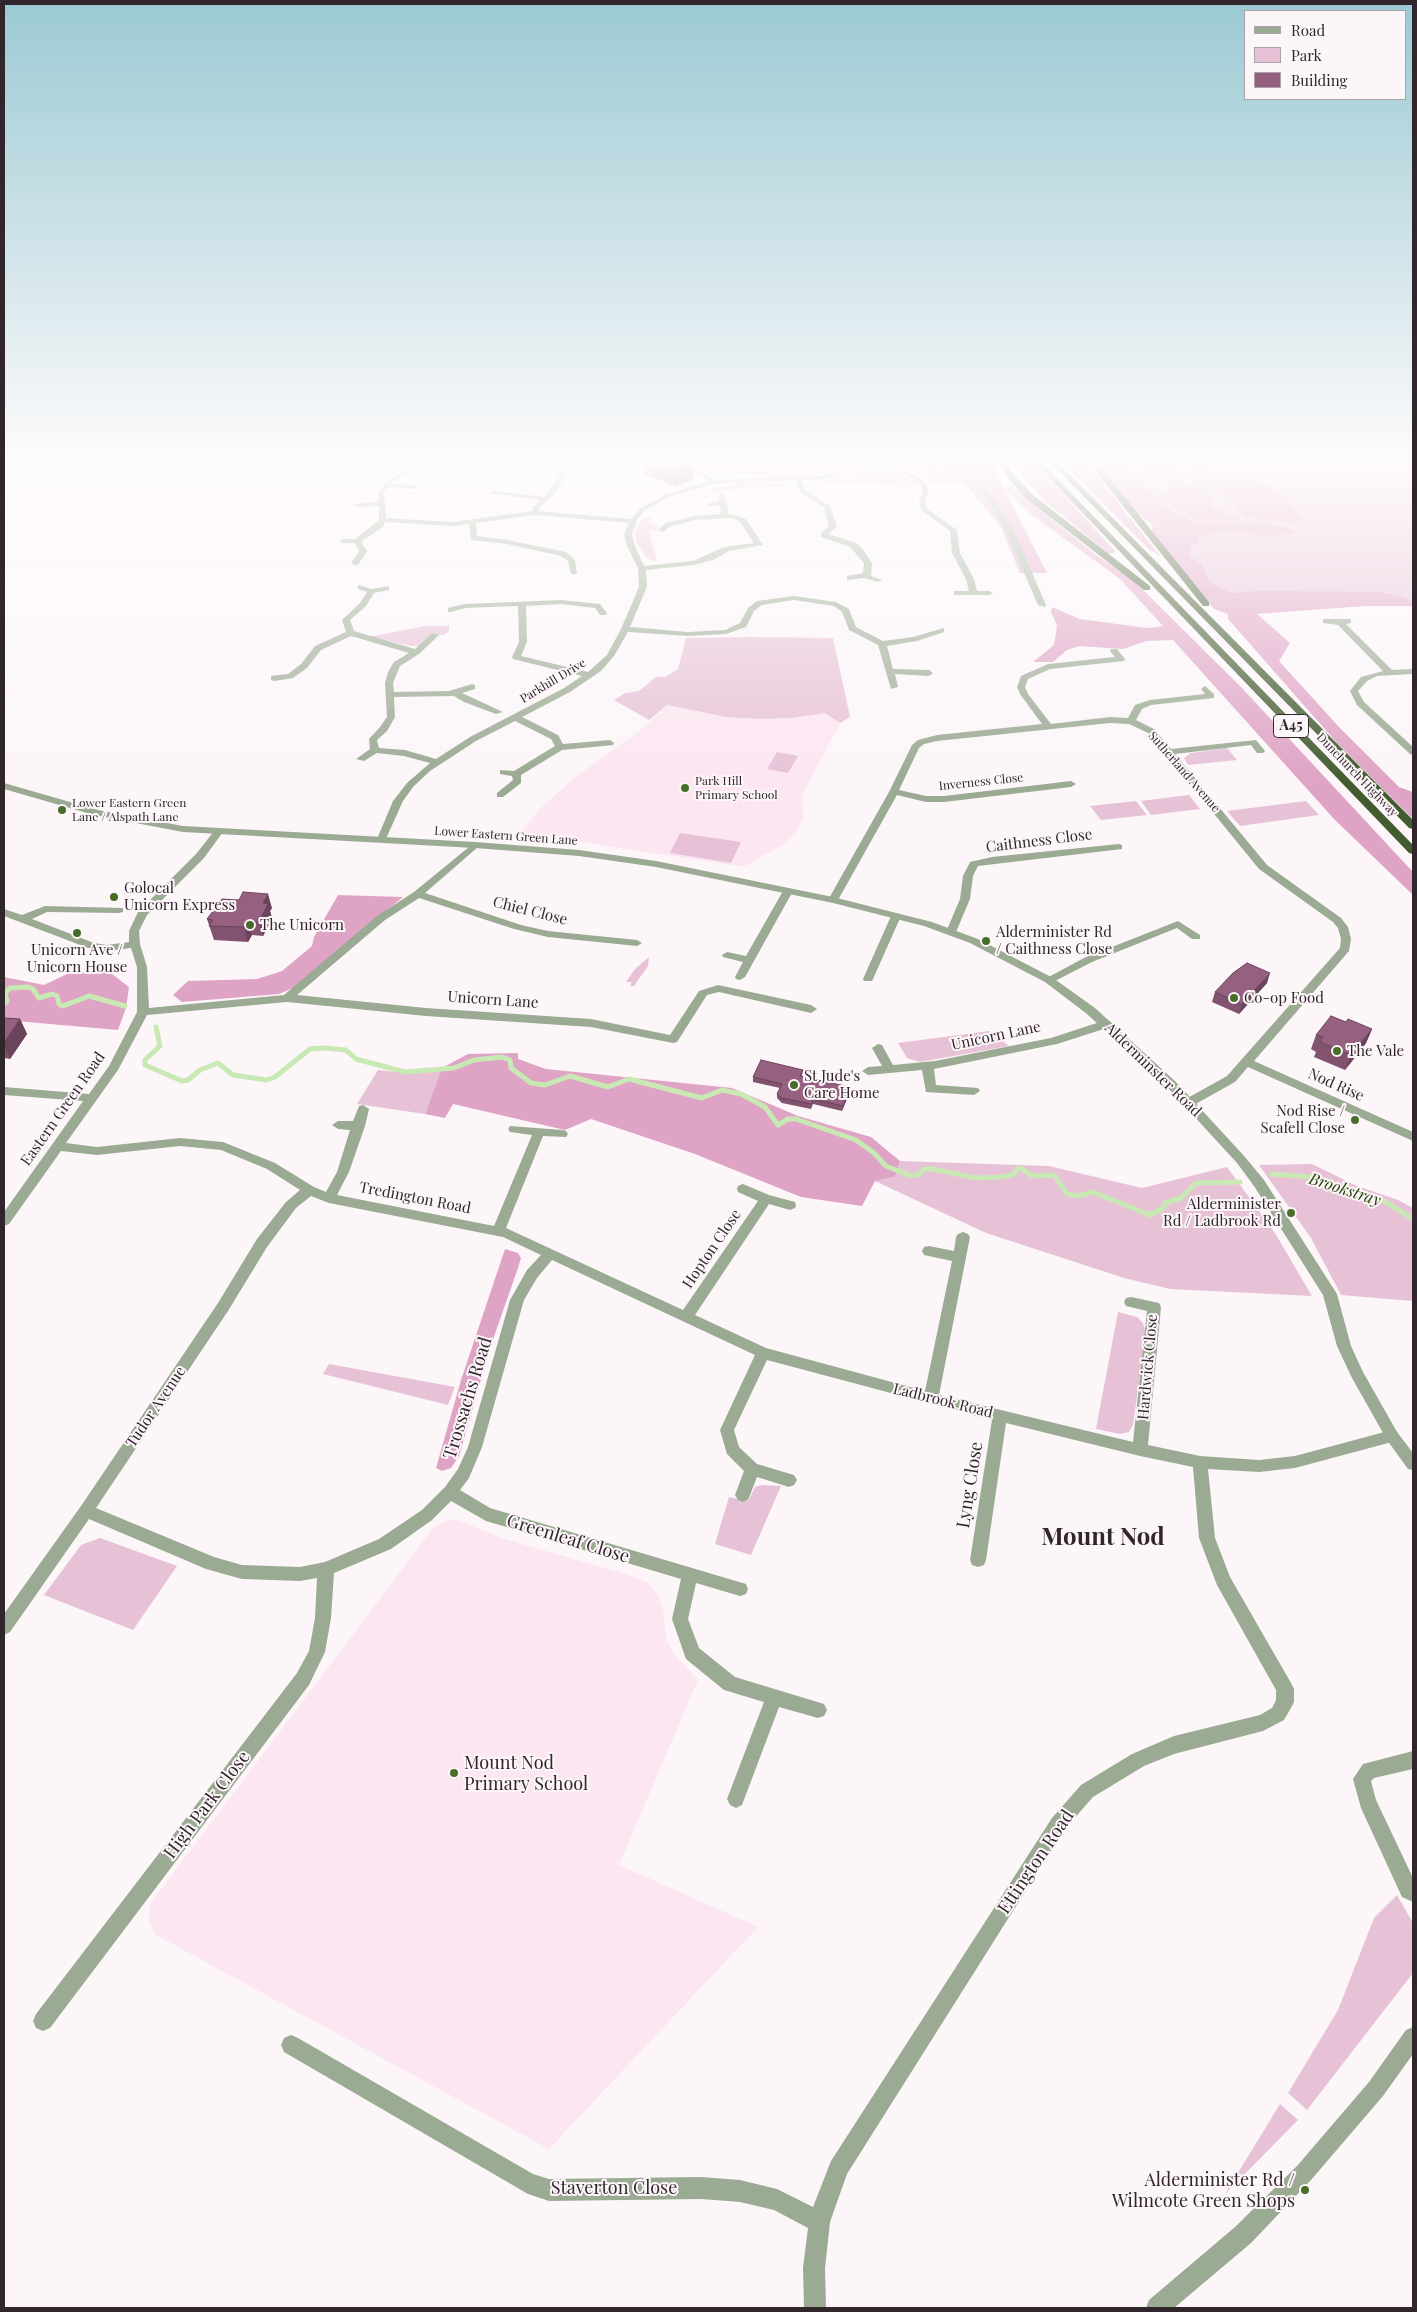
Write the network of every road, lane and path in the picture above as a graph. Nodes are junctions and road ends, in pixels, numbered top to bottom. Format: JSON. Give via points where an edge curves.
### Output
{"nodes":[{"id":1,"x":572,"y":566,"type":"edge"},
{"id":2,"x":664,"y":566,"type":"edge"},
{"id":3,"x":868,"y":566,"type":"edge"},
{"id":4,"x":963,"y":566,"type":"edge"},
{"id":5,"x":1025,"y":566,"type":"edge"},
{"id":6,"x":1120,"y":566,"type":"edge"},
{"id":7,"x":1137,"y":566,"type":"edge"},
{"id":8,"x":1156,"y":566,"type":"edge"},
{"id":9,"x":1174,"y":566,"type":"edge"},
{"id":10,"x":642,"y":568,"type":"joint"},
{"id":11,"x":574,"y":572,"type":"dead end"},
{"id":12,"x":866,"y":575,"type":"junction"},
{"id":13,"x":850,"y":578,"type":"dead end"},
{"id":14,"x":878,"y":580,"type":"dead end"},
{"id":15,"x":361,"y":587,"type":"dead end"},
{"id":16,"x":386,"y":588,"type":"dead end"},
{"id":17,"x":371,"y":591,"type":"junction"},
{"id":18,"x":973,"y":592,"type":"junction"},
{"id":19,"x":957,"y":593,"type":"dead end"},
{"id":20,"x":989,"y":593,"type":"dead end"},
{"id":21,"x":457,"y":600,"type":"dead end"},
{"id":22,"x":1170,"y":601,"type":"junction"},
{"id":23,"x":608,"y":602,"type":"dead end"},
{"id":24,"x":522,"y":604,"type":"junction"},
{"id":25,"x":590,"y":605,"type":"junction"},
{"id":26,"x":1042,"y":605,"type":"dead end"},
{"id":27,"x":465,"y":606,"type":"junction"},
{"id":28,"x":450,"y":610,"type":"dead end"},
{"id":29,"x":603,"y":613,"type":"dead end"},
{"id":30,"x":1349,"y":620,"type":"dead end"},
{"id":31,"x":1326,"y":621,"type":"dead end"},
{"id":32,"x":1340,"y":623,"type":"junction"},
{"id":33,"x":625,"y":629,"type":"junction"},
{"id":34,"x":941,"y":630,"type":"dead end"},
{"id":35,"x":350,"y":633,"type":"junction"},
{"id":36,"x":435,"y":635,"type":"dead end"},
{"id":37,"x":882,"y":644,"type":"junction"},
{"id":38,"x":1114,"y":651,"type":"dead end"},
{"id":39,"x":416,"y":652,"type":"junction"},
{"id":40,"x":1242,"y":653,"type":"junction"},
{"id":41,"x":516,"y":657,"type":"junction"},
{"id":42,"x":507,"y":664,"type":"dead end"},
{"id":43,"x":1413,"y":670,"type":"edge"},
{"id":44,"x":890,"y":671,"type":"junction"},
{"id":45,"x":1388,"y":671,"type":"junction"},
{"id":46,"x":929,"y":673,"type":"dead end"},
{"id":47,"x":590,"y":675,"type":"junction"},
{"id":48,"x":290,"y":676,"type":"junction"},
{"id":49,"x":274,"y":678,"type":"dead end"},
{"id":50,"x":298,"y":684,"type":"dead end"},
{"id":51,"x":472,"y":687,"type":"dead end"},
{"id":52,"x":894,"y":687,"type":"dead end"},
{"id":53,"x":1205,"y":689,"type":"dead end"},
{"id":54,"x":457,"y":694,"type":"junction"},
{"id":55,"x":390,"y":695,"type":"junction"},
{"id":56,"x":499,"y":712,"type":"dead end"},
{"id":57,"x":515,"y":718,"type":"junction"},
{"id":58,"x":1131,"y":721,"type":"junction"},
{"id":59,"x":1048,"y":726,"type":"junction"},
{"id":60,"x":610,"y":743,"type":"dead end"},
{"id":61,"x":560,"y":747,"type":"junction"},
{"id":62,"x":375,"y":750,"type":"junction"},
{"id":63,"x":1260,"y":751,"type":"dead end"},
{"id":64,"x":1168,"y":752,"type":"junction"},
{"id":65,"x":1413,"y":752,"type":"edge"},
{"id":66,"x":361,"y":759,"type":"dead end"},
{"id":67,"x":436,"y":762,"type":"junction"},
{"id":68,"x":503,"y":772,"type":"dead end"},
{"id":69,"x":516,"y":774,"type":"junction"},
{"id":70,"x":1071,"y":784,"type":"dead end"},
{"id":71,"x":4,"y":786,"type":"edge"},
{"id":72,"x":894,"y":792,"type":"junction"},
{"id":73,"x":500,"y":795,"type":"dead end"},
{"id":74,"x":1413,"y":826,"type":"edge"},
{"id":75,"x":218,"y":832,"type":"junction"},
{"id":76,"x":382,"y":839,"type":"junction"},
{"id":77,"x":475,"y":845,"type":"junction"},
{"id":78,"x":1119,"y":847,"type":"dead end"},
{"id":79,"x":1413,"y":851,"type":"edge"},
{"id":80,"x":728,"y":878,"type":"joint"},
{"id":81,"x":788,"y":891,"type":"junction"},
{"id":82,"x":418,"y":894,"type":"junction"},
{"id":83,"x":833,"y":900,"type":"junction"},
{"id":84,"x":119,"y":910,"type":"dead end"},
{"id":85,"x":4,"y":912,"type":"edge"},
{"id":86,"x":896,"y":916,"type":"junction"},
{"id":87,"x":22,"y":919,"type":"junction"},
{"id":88,"x":951,"y":932,"type":"junction"},
{"id":89,"x":1196,"y":936,"type":"dead end"},
{"id":90,"x":135,"y":944,"type":"junction"},
{"id":91,"x":637,"y":944,"type":"dead end"},
{"id":92,"x":728,"y":955,"type":"dead end"},
{"id":93,"x":749,"y":960,"type":"junction"},
{"id":94,"x":740,"y":977,"type":"dead end"},
{"id":95,"x":868,"y":979,"type":"dead end"},
{"id":96,"x":1049,"y":980,"type":"junction"},
{"id":97,"x":286,"y":998,"type":"junction"},
{"id":98,"x":811,"y":1009,"type":"dead end"},
{"id":99,"x":140,"y":1016,"type":"junction"},
{"id":100,"x":1106,"y":1024,"type":"junction"},
{"id":101,"x":878,"y":1048,"type":"dead end"},
{"id":102,"x":1246,"y":1062,"type":"junction"},
{"id":103,"x":928,"y":1066,"type":"junction"},
{"id":104,"x":890,"y":1069,"type":"junction"},
{"id":105,"x":868,"y":1071,"type":"dead end"},
{"id":106,"x":4,"y":1091,"type":"edge"},
{"id":107,"x":974,"y":1091,"type":"dead end"},
{"id":108,"x":91,"y":1098,"type":"junction"},
{"id":109,"x":1188,"y":1103,"type":"junction"},
{"id":110,"x":363,"y":1109,"type":"dead end"},
{"id":111,"x":338,"y":1125,"type":"dead end"},
{"id":112,"x":359,"y":1126,"type":"junction"},
{"id":113,"x":514,"y":1129,"type":"dead end"},
{"id":114,"x":540,"y":1132,"type":"junction"},
{"id":115,"x":562,"y":1134,"type":"dead end"},
{"id":116,"x":1413,"y":1137,"type":"edge"},
{"id":117,"x":57,"y":1146,"type":"junction"},
{"id":118,"x":742,"y":1189,"type":"dead end"},
{"id":119,"x":309,"y":1190,"type":"junction"},
{"id":120,"x":329,"y":1198,"type":"junction"},
{"id":121,"x":766,"y":1199,"type":"junction"},
{"id":122,"x":790,"y":1205,"type":"dead end"},
{"id":123,"x":4,"y":1221,"type":"edge"},
{"id":124,"x":499,"y":1230,"type":"junction"},
{"id":125,"x":516,"y":1236,"type":"joint"},
{"id":126,"x":963,"y":1237,"type":"dead end"},
{"id":127,"x":929,"y":1251,"type":"dead end"},
{"id":128,"x":551,"y":1253,"type":"junction"},
{"id":129,"x":959,"y":1257,"type":"junction"},
{"id":130,"x":1131,"y":1302,"type":"dead end"},
{"id":131,"x":685,"y":1318,"type":"junction"},
{"id":132,"x":763,"y":1353,"type":"junction"},
{"id":133,"x":931,"y":1399,"type":"junction"},
{"id":134,"x":1000,"y":1416,"type":"junction"},
{"id":135,"x":1392,"y":1436,"type":"junction"},
{"id":136,"x":1140,"y":1450,"type":"junction"},
{"id":137,"x":1200,"y":1462,"type":"junction"},
{"id":138,"x":1413,"y":1464,"type":"edge"},
{"id":139,"x":752,"y":1469,"type":"junction"},
{"id":140,"x":788,"y":1480,"type":"dead end"},
{"id":141,"x":450,"y":1492,"type":"junction"},
{"id":142,"x":743,"y":1495,"type":"dead end"},
{"id":143,"x":86,"y":1511,"type":"junction"},
{"id":144,"x":978,"y":1560,"type":"dead end"},
{"id":145,"x":326,"y":1569,"type":"junction"},
{"id":146,"x":690,"y":1575,"type":"junction"},
{"id":147,"x":740,"y":1589,"type":"dead end"},
{"id":148,"x":4,"y":1627,"type":"edge"},
{"id":149,"x":774,"y":1697,"type":"junction"},
{"id":150,"x":818,"y":1710,"type":"dead end"},
{"id":151,"x":1413,"y":1760,"type":"edge"},
{"id":152,"x":736,"y":1798,"type":"dead end"},
{"id":153,"x":1413,"y":1893,"type":"edge"},
{"id":154,"x":43,"y":2021,"type":"dead end"},
{"id":155,"x":1413,"y":2037,"type":"edge"},
{"id":156,"x":291,"y":2045,"type":"dead end"},
{"id":157,"x":819,"y":2222,"type":"junction"},
{"id":158,"x":815,"y":2308,"type":"edge"},
{"id":159,"x":1157,"y":2308,"type":"edge"}],
"edges":[{"from":1,"to":11,"type":"street"},
{"from":2,"to":10,"type":"street"},
{"from":3,"to":12,"type":"street"},
{"from":4,"to":18,"type":"street"},
{"from":5,"to":26,"type":"street"},
{"from":6,"to":22,"type":"highway"},
{"from":7,"to":22,"type":"highway","name":"Dunchurch Highway","number":"A45"},
{"from":8,"to":40,"type":"highway","name":"Dunchurch Highway","number":"A45"},
{"from":9,"to":40,"type":"highway","via":[[1239,644]]},
{"from":10,"to":33,"type":"street","name":"Parkhill Drive","via":[[643,587]]},
{"from":12,"to":13,"type":"street"},
{"from":12,"to":14,"type":"street"},
{"from":15,"to":17,"type":"street"},
{"from":16,"to":17,"type":"street"},
{"from":17,"to":35,"type":"street","via":[[346,620]]},
{"from":18,"to":19,"type":"street"},
{"from":18,"to":20,"type":"street"},
{"from":21,"to":27,"type":"street"},
{"from":22,"to":79,"type":"highway","name":"Dunchurch Highway","number":"A45"},
{"from":23,"to":25,"type":"street"},
{"from":24,"to":25,"type":"street"},
{"from":24,"to":27,"type":"street"},
{"from":24,"to":41,"type":"street","via":[[523,642]]},
{"from":25,"to":29,"type":"street","via":[[600,608]]},
{"from":27,"to":28,"type":"street"},
{"from":30,"to":32,"type":"street"},
{"from":31,"to":32,"type":"street"},
{"from":32,"to":45,"type":"street"},
{"from":33,"to":37,"type":"street","via":[[688,634],[726,632],[743,625],[751,610],[760,603],[794,598],[836,604],[846,611],[852,628]]},
{"from":33,"to":47,"type":"street","name":"Parkhill Drive","via":[[610,656]]},
{"from":34,"to":37,"type":"street","via":[[914,639]]},
{"from":35,"to":39,"type":"street"},
{"from":35,"to":48,"type":"street","via":[[318,648],[304,666]]},
{"from":36,"to":39,"type":"street"},
{"from":37,"to":44,"type":"street"},
{"from":38,"to":59,"type":"street","via":[[1121,659],[1048,667],[1024,678],[1021,687],[1024,694]]},
{"from":39,"to":55,"type":"street","via":[[394,668],[390,677]]},
{"from":40,"to":74,"type":"highway","name":"Dunchurch Highway","number":"A45"},
{"from":41,"to":42,"type":"street"},
{"from":41,"to":47,"type":"street"},
{"from":43,"to":45,"type":"street"},
{"from":44,"to":46,"type":"street"},
{"from":44,"to":52,"type":"street"},
{"from":45,"to":65,"type":"street","via":[[1364,680],[1354,694]]},
{"from":47,"to":57,"type":"street","name":"Parkhill Drive"},
{"from":48,"to":49,"type":"street"},
{"from":48,"to":50,"type":"street"},
{"from":51,"to":54,"type":"street"},
{"from":53,"to":58,"type":"street","via":[[1211,696],[1138,707]]},
{"from":54,"to":55,"type":"street","via":[[417,692]]},
{"from":54,"to":56,"type":"street"},
{"from":55,"to":62,"type":"street","via":[[391,717],[373,740]]},
{"from":57,"to":61,"type":"street","via":[[555,737]]},
{"from":57,"to":67,"type":"street","name":"Parkhill Drive"},
{"from":58,"to":59,"type":"street","name":"Sutherland Avenue"},
{"from":58,"to":64,"type":"street","name":"Sutherland Avenue","via":[[1151,731]]},
{"from":59,"to":72,"type":"street","name":"Sutherland Avenue","via":[[921,742],[915,747]]},
{"from":60,"to":61,"type":"street"},
{"from":61,"to":69,"type":"street"},
{"from":62,"to":66,"type":"street"},
{"from":62,"to":67,"type":"street","via":[[405,753]]},
{"from":63,"to":64,"type":"street","via":[[1253,742]]},
{"from":64,"to":102,"type":"street","name":"Sutherland Avenue","via":[[1263,867],[1343,927],[1345,949]]},
{"from":67,"to":76,"type":"street","name":"Parkhill Drive","via":[[404,792]]},
{"from":68,"to":69,"type":"street"},
{"from":69,"to":73,"type":"street","via":[[518,781]]},
{"from":70,"to":72,"type":"street","name":"Inverness Close","via":[[944,799]]},
{"from":71,"to":75,"type":"street","via":[[110,816]]},
{"from":72,"to":83,"type":"street","name":"Sutherland Avenue"},
{"from":75,"to":76,"type":"street","name":"Lower Eastern Green Lane"},
{"from":75,"to":90,"type":"street","via":[[200,856],[142,914],[134,932]]},
{"from":76,"to":77,"type":"street","name":"Lower Eastern Green Lane"},
{"from":77,"to":80,"type":"street","name":"Lower Eastern Green Lane","via":[[656,864]]},
{"from":77,"to":82,"type":"street"},
{"from":78,"to":88,"type":"street","name":"Caithness Close","via":[[974,864],[968,876],[965,899]]},
{"from":80,"to":81,"type":"street","name":"Alderminster Road"},
{"from":81,"to":83,"type":"street","name":"Alderminster Road"},
{"from":81,"to":93,"type":"street"},
{"from":82,"to":91,"type":"street","name":"Chiel Close","via":[[548,934]]},
{"from":82,"to":97,"type":"street","via":[[381,918]]},
{"from":83,"to":86,"type":"street","name":"Alderminster Road"},
{"from":84,"to":87,"type":"street","via":[[45,909]]},
{"from":85,"to":87,"type":"street"},
{"from":86,"to":88,"type":"street","name":"Alderminster Road"},
{"from":86,"to":95,"type":"street","via":[[880,965]]},
{"from":87,"to":90,"type":"street","via":[[92,946],[107,948]]},
{"from":88,"to":96,"type":"street","name":"Alderminster Road"},
{"from":89,"to":96,"type":"street","via":[[1178,924],[1088,960]]},
{"from":90,"to":99,"type":"street","via":[[142,967]]},
{"from":92,"to":93,"type":"street"},
{"from":93,"to":94,"type":"street"},
{"from":96,"to":100,"type":"street","name":"Alderminster Road"},
{"from":97,"to":98,"type":"street","name":"Unicorn Lane","via":[[426,1012],[591,1023],[674,1039],[703,992],[718,988]]},
{"from":97,"to":99,"type":"street","name":"Unicorn Lane"},
{"from":99,"to":108,"type":"street","name":"Eastern Green Road","via":[[114,1067]]},
{"from":100,"to":103,"type":"street","name":"Unicorn Lane","via":[[1053,1041]]},
{"from":100,"to":109,"type":"street","name":"Alderminster Road"},
{"from":101,"to":104,"type":"street"},
{"from":102,"to":109,"type":"street","name":"Sutherland Avenue","via":[[1231,1079]]},
{"from":102,"to":116,"type":"street","name":"Nod Rise"},
{"from":103,"to":104,"type":"street","name":"Unicorn Lane"},
{"from":103,"to":107,"type":"street","via":[[930,1089]]},
{"from":104,"to":105,"type":"street","name":"Unicorn Lane"},
{"from":106,"to":108,"type":"street"},
{"from":108,"to":117,"type":"street","name":"Eastern Green Road"},
{"from":109,"to":135,"type":"street","name":"Alderminster Road","via":[[1259,1183],[1330,1294],[1344,1346]]},
{"from":110,"to":112,"type":"street"},
{"from":111,"to":112,"type":"street"},
{"from":112,"to":120,"type":"street","via":[[343,1172]]},
{"from":113,"to":114,"type":"street"},
{"from":114,"to":115,"type":"street"},
{"from":114,"to":124,"type":"street"},
{"from":117,"to":119,"type":"street","name":"Tredington Road","via":[[97,1151],[180,1142],[223,1146],[271,1166]]},
{"from":117,"to":123,"type":"street","name":"Eastern Green Road"},
{"from":118,"to":121,"type":"street","name":"Hopton Close"},
{"from":119,"to":120,"type":"street","name":"Tredington Road"},
{"from":119,"to":143,"type":"street","name":"Tudor Avenue","via":[[291,1205],[262,1243],[223,1307]]},
{"from":120,"to":124,"type":"street","name":"Tredington Road"},
{"from":121,"to":122,"type":"street","name":"Hopton Close"},
{"from":121,"to":131,"type":"street","name":"Hopton Close"},
{"from":124,"to":125,"type":"street","name":"Tredington Road"},
{"from":125,"to":128,"type":"street","name":"Ladbrook Road"},
{"from":126,"to":129,"type":"street"},
{"from":127,"to":129,"type":"street"},
{"from":128,"to":131,"type":"street","name":"Ladbrook Road"},
{"from":128,"to":141,"type":"street","name":"Trossachs Road","via":[[532,1274],[517,1300],[475,1447],[464,1473]]},
{"from":129,"to":133,"type":"street"},
{"from":130,"to":136,"type":"street","name":"Hardwick Close","via":[[1154,1307]]},
{"from":131,"to":132,"type":"street","name":"Ladbrook Road"},
{"from":132,"to":133,"type":"street","name":"Ladbrook Road"},
{"from":132,"to":139,"type":"street","via":[[727,1430],[732,1450]]},
{"from":133,"to":134,"type":"street","name":"Ladbrook Road"},
{"from":134,"to":136,"type":"street","name":"Ladbrook Road"},
{"from":134,"to":144,"type":"street","name":"Lyng Close"},
{"from":135,"to":137,"type":"street","name":"Ladbrook Road","via":[[1295,1462],[1259,1466]]},
{"from":135,"to":138,"type":"street","name":"Alderminster Road"},
{"from":136,"to":137,"type":"street","name":"Ladbrook Road"},
{"from":137,"to":157,"type":"street","name":"Ettington Road","via":[[1207,1538],[1223,1580],[1285,1688],[1284,1702],[1278,1714],[1263,1724],[1174,1745],[1138,1760],[1087,1791],[1058,1824],[870,2116],[838,2168]]},
{"from":139,"to":140,"type":"street"},
{"from":139,"to":142,"type":"street"},
{"from":141,"to":145,"type":"street","name":"Trossachs Road","via":[[410,1529],[355,1558]]},
{"from":141,"to":146,"type":"street","name":"Greenleaf Close","via":[[486,1514]]},
{"from":143,"to":145,"type":"street","name":"Trossachs Road","via":[[212,1564],[242,1572],[300,1574]]},
{"from":143,"to":148,"type":"street","name":"Tudor Avenue"},
{"from":145,"to":154,"type":"street","name":"High Park Close","via":[[317,1652],[303,1679]]},
{"from":146,"to":147,"type":"street","name":"Greenleaf Close"},
{"from":146,"to":149,"type":"street","via":[[680,1619],[692,1653],[730,1684]]},
{"from":149,"to":150,"type":"street"},
{"from":149,"to":152,"type":"street"},
{"from":151,"to":153,"type":"street","via":[[1369,1770],[1362,1779],[1367,1802]]},
{"from":155,"to":159,"type":"street","via":[[1376,2089],[1304,2173],[1243,2235]]},
{"from":156,"to":157,"type":"street","name":"Staverton Close","via":[[528,2184],[549,2190],[701,2188],[740,2192],[777,2200]]},
{"from":157,"to":158,"type":"street","name":"Ettington Road","via":[[814,2268]]}]}
